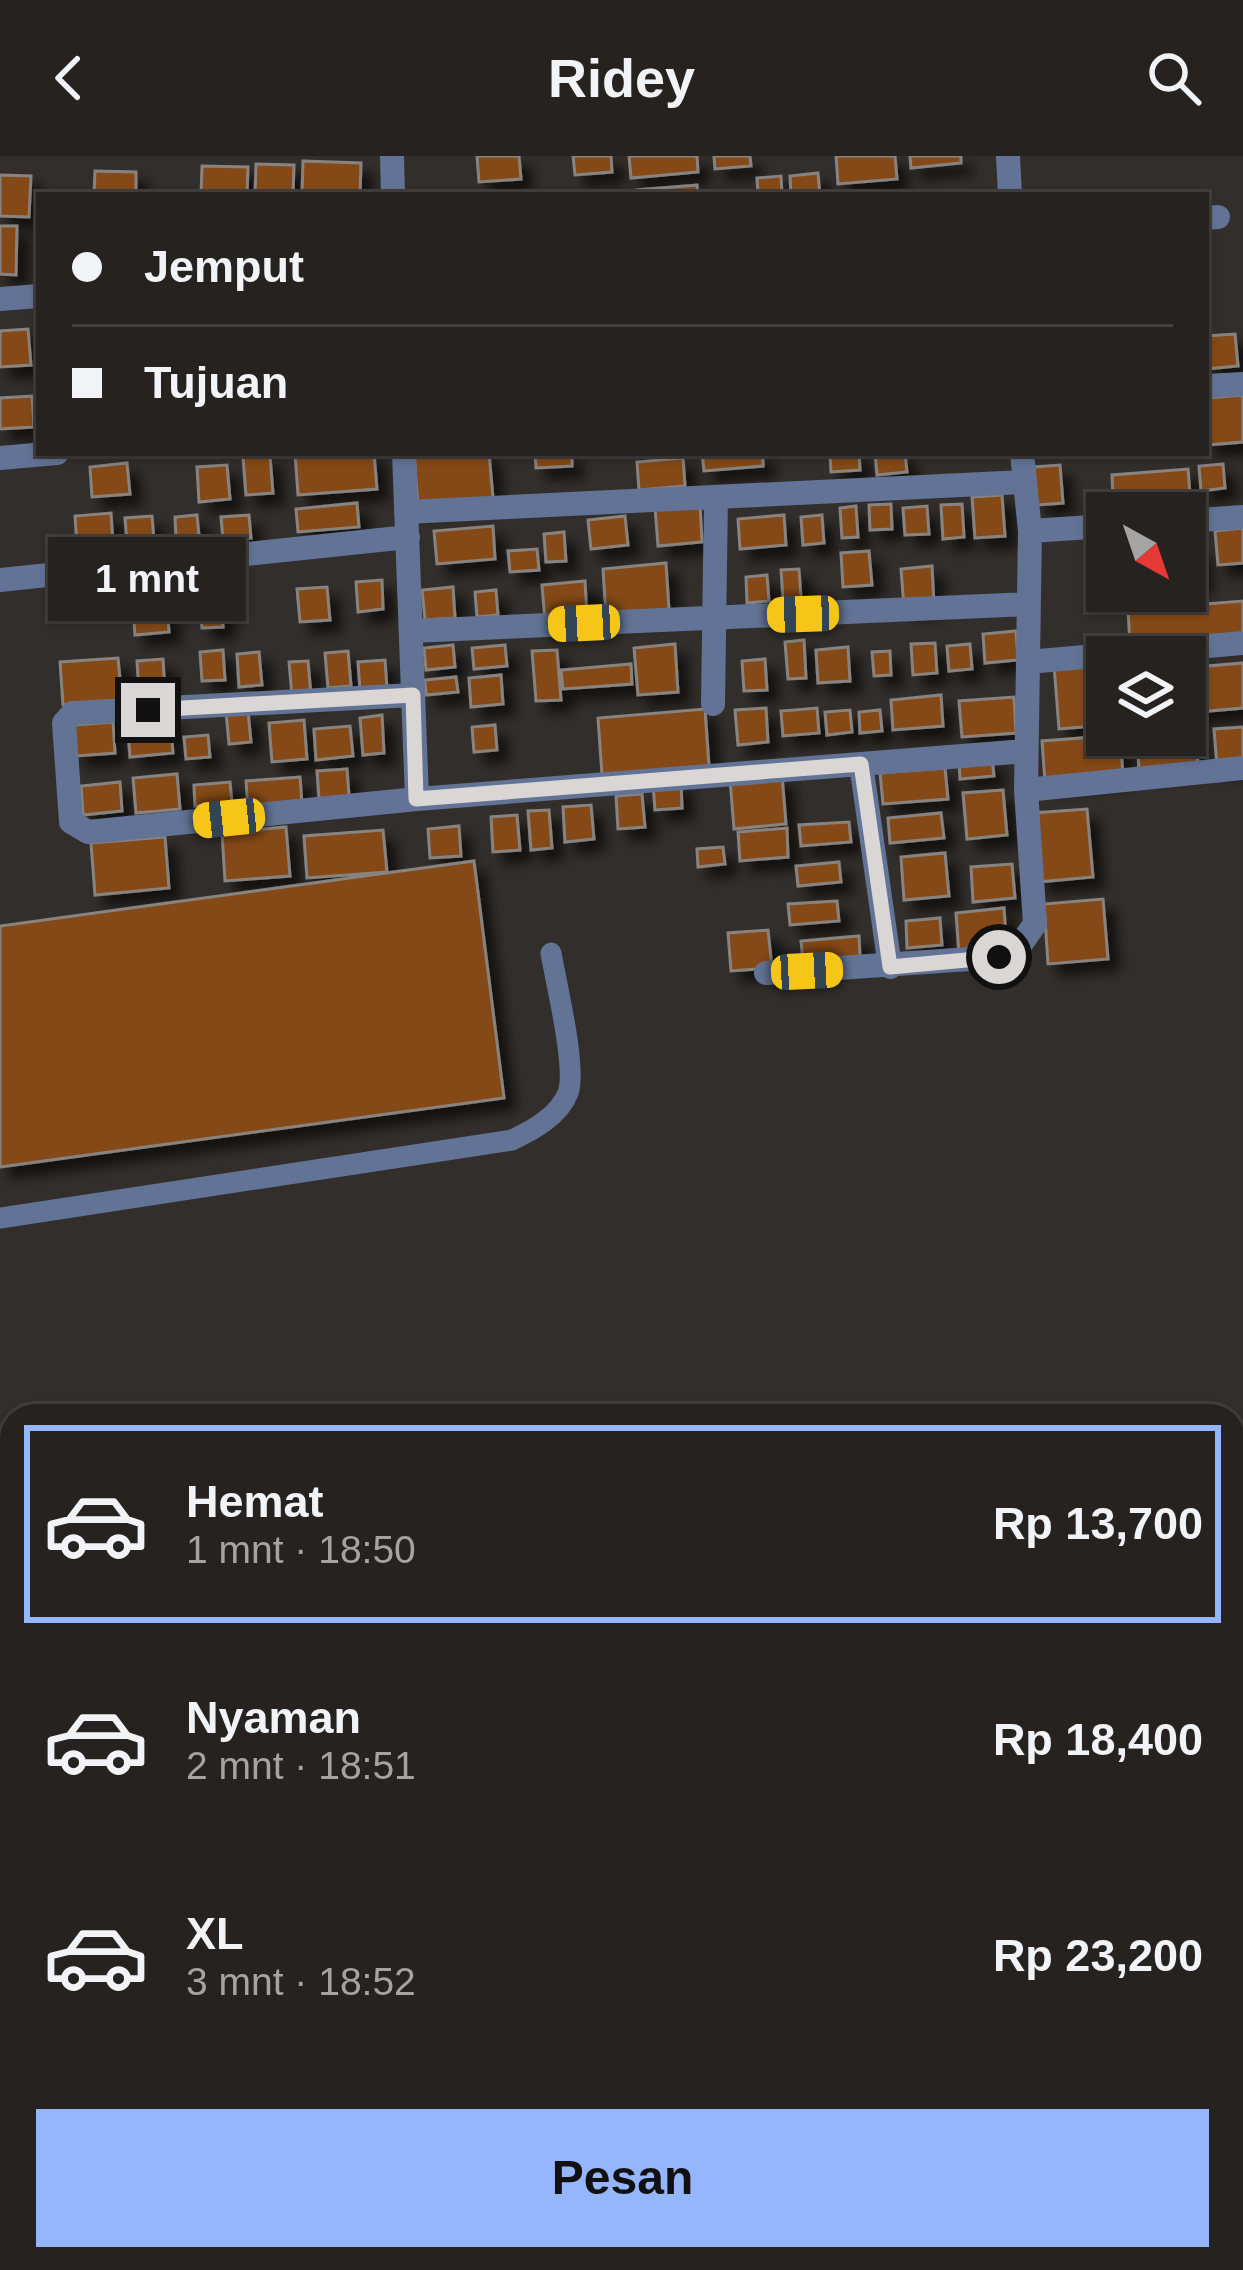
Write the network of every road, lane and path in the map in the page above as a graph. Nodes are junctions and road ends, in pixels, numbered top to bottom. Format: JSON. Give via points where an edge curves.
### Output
{"nodes":[{"id":1,"x":392,"y":156,"type":"edge"},
{"id":2,"x":1008,"y":156,"type":"edge"},
{"id":3,"x":393,"y":192,"type":"edge"},
{"id":4,"x":1010,"y":192,"type":"edge"},
{"id":5,"x":36,"y":296,"type":"edge"},
{"id":6,"x":0,"y":299,"type":"edge"},
{"id":7,"x":1243,"y":383,"type":"edge"},
{"id":8,"x":1209,"y":386,"type":"edge"},
{"id":9,"x":36,"y":455,"type":"edge"},
{"id":10,"x":404,"y":456,"type":"edge"},
{"id":11,"x":1022,"y":456,"type":"edge"},
{"id":12,"x":0,"y":458,"type":"edge"},
{"id":13,"x":1024,"y":482,"type":"junction"},
{"id":14,"x":716,"y":497,"type":"junction"},
{"id":15,"x":1243,"y":517,"type":"edge"},
{"id":16,"x":1206,"y":520,"type":"edge"},
{"id":17,"x":407,"y":525,"type":"junction"},
{"id":18,"x":1086,"y":527,"type":"edge"},
{"id":19,"x":1030,"y":531,"type":"junction"},
{"id":20,"x":0,"y":580,"type":"edge"},
{"id":21,"x":1028,"y":604,"type":"junction"},
{"id":22,"x":713,"y":618,"type":"junction"},
{"id":23,"x":411,"y":631,"type":"junction"},
{"id":24,"x":1243,"y":643,"type":"edge"},
{"id":25,"x":1028,"y":662,"type":"junction"},
{"id":26,"x":413,"y":695,"type":"junction"},
{"id":27,"x":713,"y":704,"type":"dead end"},
{"id":28,"x":1026,"y":751,"type":"junction"},
{"id":29,"x":861,"y":764,"type":"junction"},
{"id":30,"x":1243,"y":768,"type":"edge"},
{"id":31,"x":1026,"y":790,"type":"junction"},
{"id":32,"x":416,"y":799,"type":"junction"},
{"id":33,"x":551,"y":953,"type":"dead end"},
{"id":34,"x":890,"y":967,"type":"junction"},
{"id":35,"x":766,"y":973,"type":"dead end"},
{"id":36,"x":0,"y":1217,"type":"edge"}],
"edges":[{"from":1,"to":3,"type":"street"},
{"from":2,"to":4,"type":"street"},
{"from":5,"to":6,"type":"street"},
{"from":7,"to":8,"type":"street"},
{"from":9,"to":12,"type":"street"},
{"from":10,"to":17,"type":"street"},
{"from":11,"to":13,"type":"street"},
{"from":13,"to":14,"type":"street"},
{"from":13,"to":19,"type":"street"},
{"from":14,"to":17,"type":"street"},
{"from":14,"to":22,"type":"street"},
{"from":15,"to":16,"type":"street"},
{"from":17,"to":20,"type":"street"},
{"from":17,"to":23,"type":"street"},
{"from":18,"to":19,"type":"street"},
{"from":19,"to":21,"type":"street"},
{"from":21,"to":22,"type":"street"},
{"from":21,"to":25,"type":"street"},
{"from":22,"to":23,"type":"street"},
{"from":22,"to":27,"type":"street"},
{"from":23,"to":26,"type":"street"},
{"from":24,"to":25,"type":"street"},
{"from":25,"to":28,"type":"street"},
{"from":26,"to":32,"type":"street"},
{"from":26,"to":32,"type":"street","via":[[73,713],[64,723],[71,822],[88,832]]},
{"from":28,"to":29,"type":"street"},
{"from":28,"to":31,"type":"street"},
{"from":29,"to":32,"type":"street"},
{"from":29,"to":34,"type":"street"},
{"from":30,"to":31,"type":"street"},
{"from":31,"to":34,"type":"street","via":[[1035,924],[1028,938],[999,957]]},
{"from":33,"to":36,"type":"lane","via":[[571,1076],[561,1106],[532,1131]]},
{"from":34,"to":35,"type":"street"}]}
